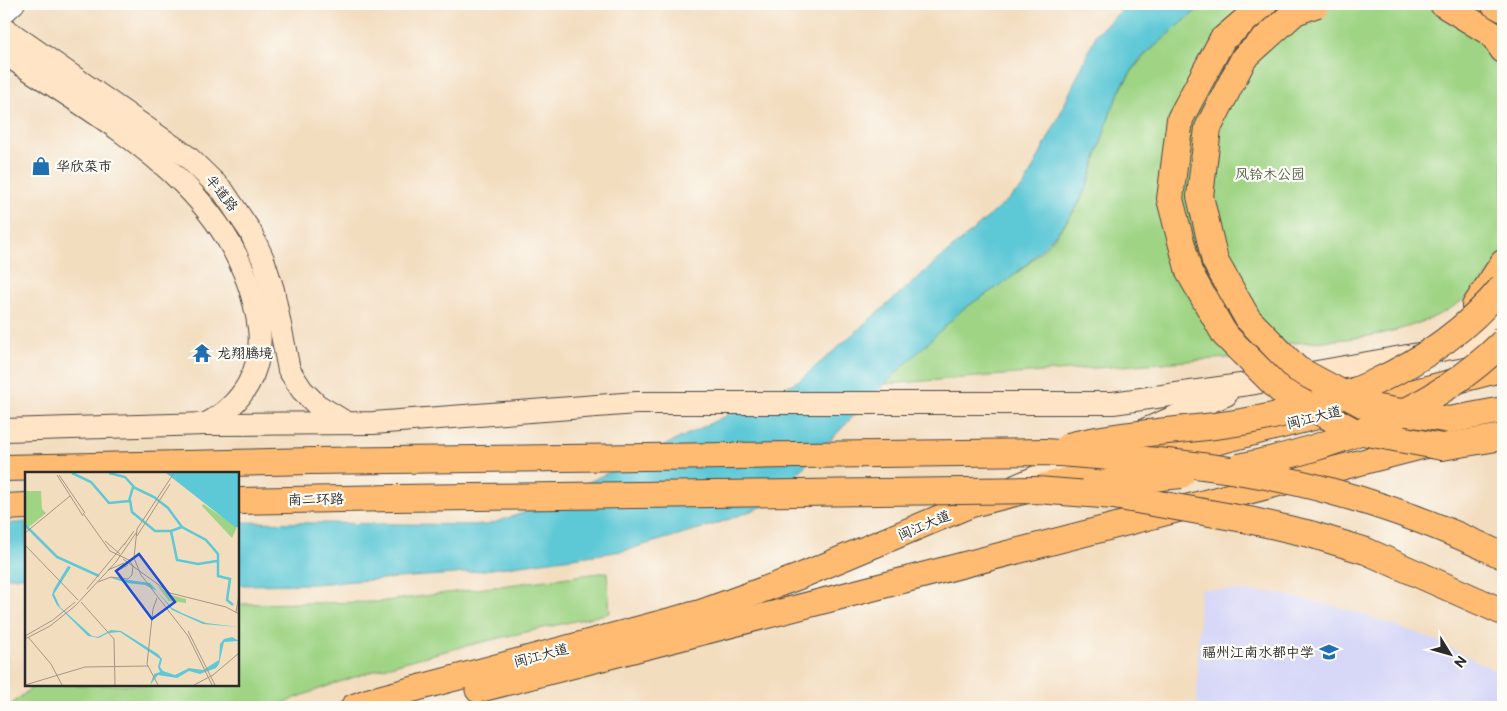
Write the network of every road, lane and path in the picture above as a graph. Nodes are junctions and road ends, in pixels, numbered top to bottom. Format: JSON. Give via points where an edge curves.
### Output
{"nodes":[{"id":1,"x":14,"y":4,"type":"edge"},
{"id":2,"x":1253,"y":4,"type":"edge"},
{"id":3,"x":1264,"y":4,"type":"edge"},
{"id":4,"x":1317,"y":4,"type":"edge"},
{"id":5,"x":1443,"y":4,"type":"edge"},
{"id":6,"x":1494,"y":4,"type":"edge"},
{"id":7,"x":1503,"y":10,"type":"edge"},
{"id":8,"x":4,"y":14,"type":"edge"},
{"id":9,"x":4,"y":28,"type":"edge"},
{"id":10,"x":1222,"y":40,"type":"junction"},
{"id":11,"x":1503,"y":50,"type":"edge"},
{"id":12,"x":4,"y":53,"type":"edge"},
{"id":13,"x":1503,"y":263,"type":"edge"},
{"id":14,"x":1503,"y":286,"type":"edge"},
{"id":15,"x":1503,"y":309,"type":"edge"},
{"id":16,"x":1461,"y":328,"type":"junction"},
{"id":17,"x":1503,"y":340,"type":"edge"},
{"id":18,"x":1441,"y":351,"type":"junction"},
{"id":19,"x":1503,"y":369,"type":"edge"},
{"id":20,"x":1255,"y":382,"type":"junction"},
{"id":21,"x":1503,"y":410,"type":"edge"},
{"id":22,"x":349,"y":423,"type":"junction"},
{"id":23,"x":206,"y":424,"type":"junction"},
{"id":24,"x":1503,"y":426,"type":"edge"},
{"id":25,"x":4,"y":430,"type":"edge"},
{"id":26,"x":1503,"y":437,"type":"edge"},
{"id":27,"x":1044,"y":452,"type":"junction"},
{"id":28,"x":4,"y":468,"type":"edge"},
{"id":29,"x":1037,"y":490,"type":"junction"},
{"id":30,"x":239,"y":501,"type":"edge"},
{"id":31,"x":970,"y":505,"type":"junction"},
{"id":32,"x":25,"y":506,"type":"edge"},
{"id":33,"x":4,"y":507,"type":"edge"},
{"id":34,"x":1503,"y":556,"type":"edge"},
{"id":35,"x":1503,"y":612,"type":"edge"},
{"id":36,"x":353,"y":707,"type":"edge"},
{"id":37,"x":410,"y":707,"type":"edge"}],
"edges":[{"from":1,"to":8,"type":"street"},
{"from":2,"to":10,"type":"highway"},
{"from":3,"to":10,"type":"highway"},
{"from":4,"to":21,"type":"highway","bridge":true,"via":[[1295,12],[1244,58],[1208,128],[1200,196],[1215,261],[1248,319],[1298,369],[1366,406],[1449,420]]},
{"from":5,"to":11,"type":"highway","via":[[1492,34]]},
{"from":6,"to":7,"type":"highway"},
{"from":9,"to":22,"type":"main road","name":"半道路","via":[[188,157],[223,191],[250,231],[263,259],[273,290],[289,370],[317,405]]},
{"from":10,"to":26,"type":"highway","bridge":true,"via":[[1180,119],[1170,198],[1189,272],[1224,335],[1280,390],[1352,430],[1442,447]]},
{"from":12,"to":23,"type":"main road","name":"半道路","via":[[95,114],[174,173],[208,210],[230,243],[250,290],[258,321],[260,348],[255,371],[243,395],[227,411]]},
{"from":13,"to":16,"type":"highway","bridge":true},
{"from":14,"to":16,"type":"highway","bridge":true},
{"from":15,"to":18,"type":"main road"},
{"from":16,"to":27,"type":"highway","bridge":true,"via":[[1377,382],[1328,402],[1276,416],[1107,437]]},
{"from":17,"to":18,"type":"main road"},
{"from":17,"to":29,"type":"highway","bridge":true,"via":[[1490,355],[1446,388],[1347,438],[1282,458],[1216,471]]},
{"from":18,"to":20,"type":"main road"},
{"from":19,"to":31,"type":"main road","name":"闽江大道"},
{"from":20,"to":22,"type":"main road","via":[[1113,403],[636,403],[373,424]]},
{"from":20,"to":31,"type":"main road"},
{"from":22,"to":23,"type":"main road"},
{"from":23,"to":25,"type":"main road"},
{"from":24,"to":37,"type":"main road","name":"闽江大道"},
{"from":27,"to":28,"type":"highway","bridge":true},
{"from":27,"to":34,"type":"highway","bridge":true,"via":[[1199,467],[1329,490],[1386,508]]},
{"from":29,"to":30,"type":"highway","name":"南二环路","bridge":true},
{"from":29,"to":35,"type":"highway","bridge":true,"via":[[1114,496],[1310,534],[1366,551]]},
{"from":31,"to":36,"type":"main road","name":"闽江大道","via":[[798,577],[702,612]]},
{"from":32,"to":33,"type":"highway"}]}
